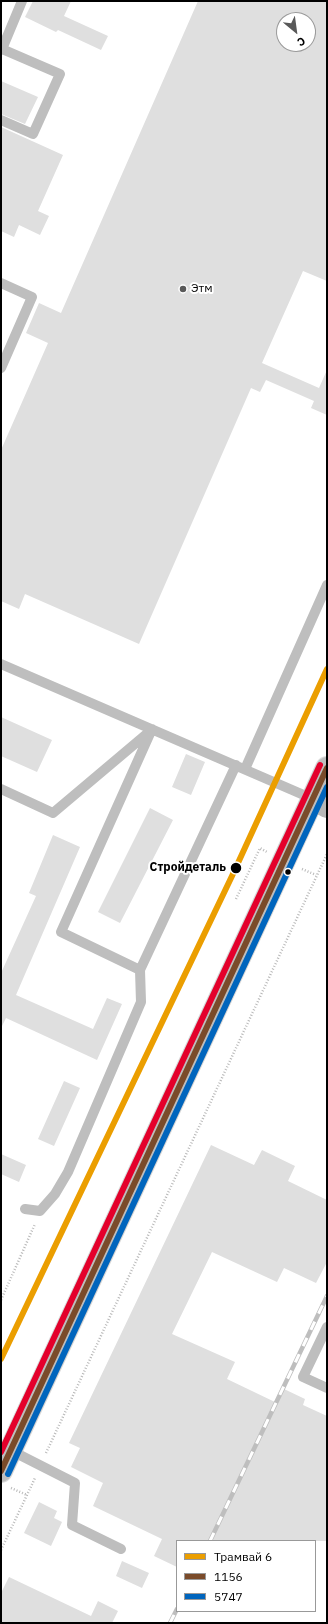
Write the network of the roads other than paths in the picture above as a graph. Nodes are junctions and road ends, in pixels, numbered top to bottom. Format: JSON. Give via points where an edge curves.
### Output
{"nodes":[{"id":1,"x":22,"y":1,"type":"edge"},
{"id":2,"x":1,"y":49,"type":"edge"},
{"id":3,"x":1,"y":120,"type":"edge"},
{"id":4,"x":1,"y":283,"type":"edge"},
{"id":5,"x":1,"y":368,"type":"edge"},
{"id":6,"x":327,"y":585,"type":"edge"},
{"id":7,"x":1,"y":664,"type":"edge"},
{"id":8,"x":152,"y":729,"type":"junction"},
{"id":9,"x":240,"y":767,"type":"junction"},
{"id":10,"x":327,"y":768,"type":"edge"},
{"id":11,"x":1,"y":789,"type":"edge"},
{"id":12,"x":320,"y":803,"type":"edge"},
{"id":13,"x":140,"y":970,"type":"junction"},
{"id":14,"x":25,"y":1209,"type":"dead end"},
{"id":15,"x":327,"y":1327,"type":"edge"},
{"id":16,"x":327,"y":1388,"type":"edge"},
{"id":17,"x":6,"y":1448,"type":"edge"},
{"id":18,"x":4,"y":1478,"type":"edge"},
{"id":19,"x":121,"y":1549,"type":"dead end"}],
"edges":[{"from":1,"to":2,"type":"lane"},
{"from":2,"to":3,"type":"lane","via":[[60,74],[33,134]]},
{"from":4,"to":5,"type":"lane","via":[[32,297]]},
{"from":6,"to":9,"type":"lane"},
{"from":7,"to":8,"type":"lane"},
{"from":8,"to":9,"type":"lane"},
{"from":8,"to":11,"type":"lane","via":[[53,813]]},
{"from":8,"to":13,"type":"lane","via":[[62,932]]},
{"from":9,"to":12,"type":"lane"},
{"from":9,"to":13,"type":"lane"},
{"from":10,"to":12,"type":"main road"},
{"from":12,"to":17,"type":"main road"},
{"from":13,"to":14,"type":"lane","via":[[141,1002],[68,1172],[56,1194],[40,1211]]},
{"from":15,"to":16,"type":"lane","via":[[303,1376]]},
{"from":17,"to":18,"type":"main road"},
{"from":17,"to":19,"type":"lane","via":[[75,1483],[72,1525]]}]}
